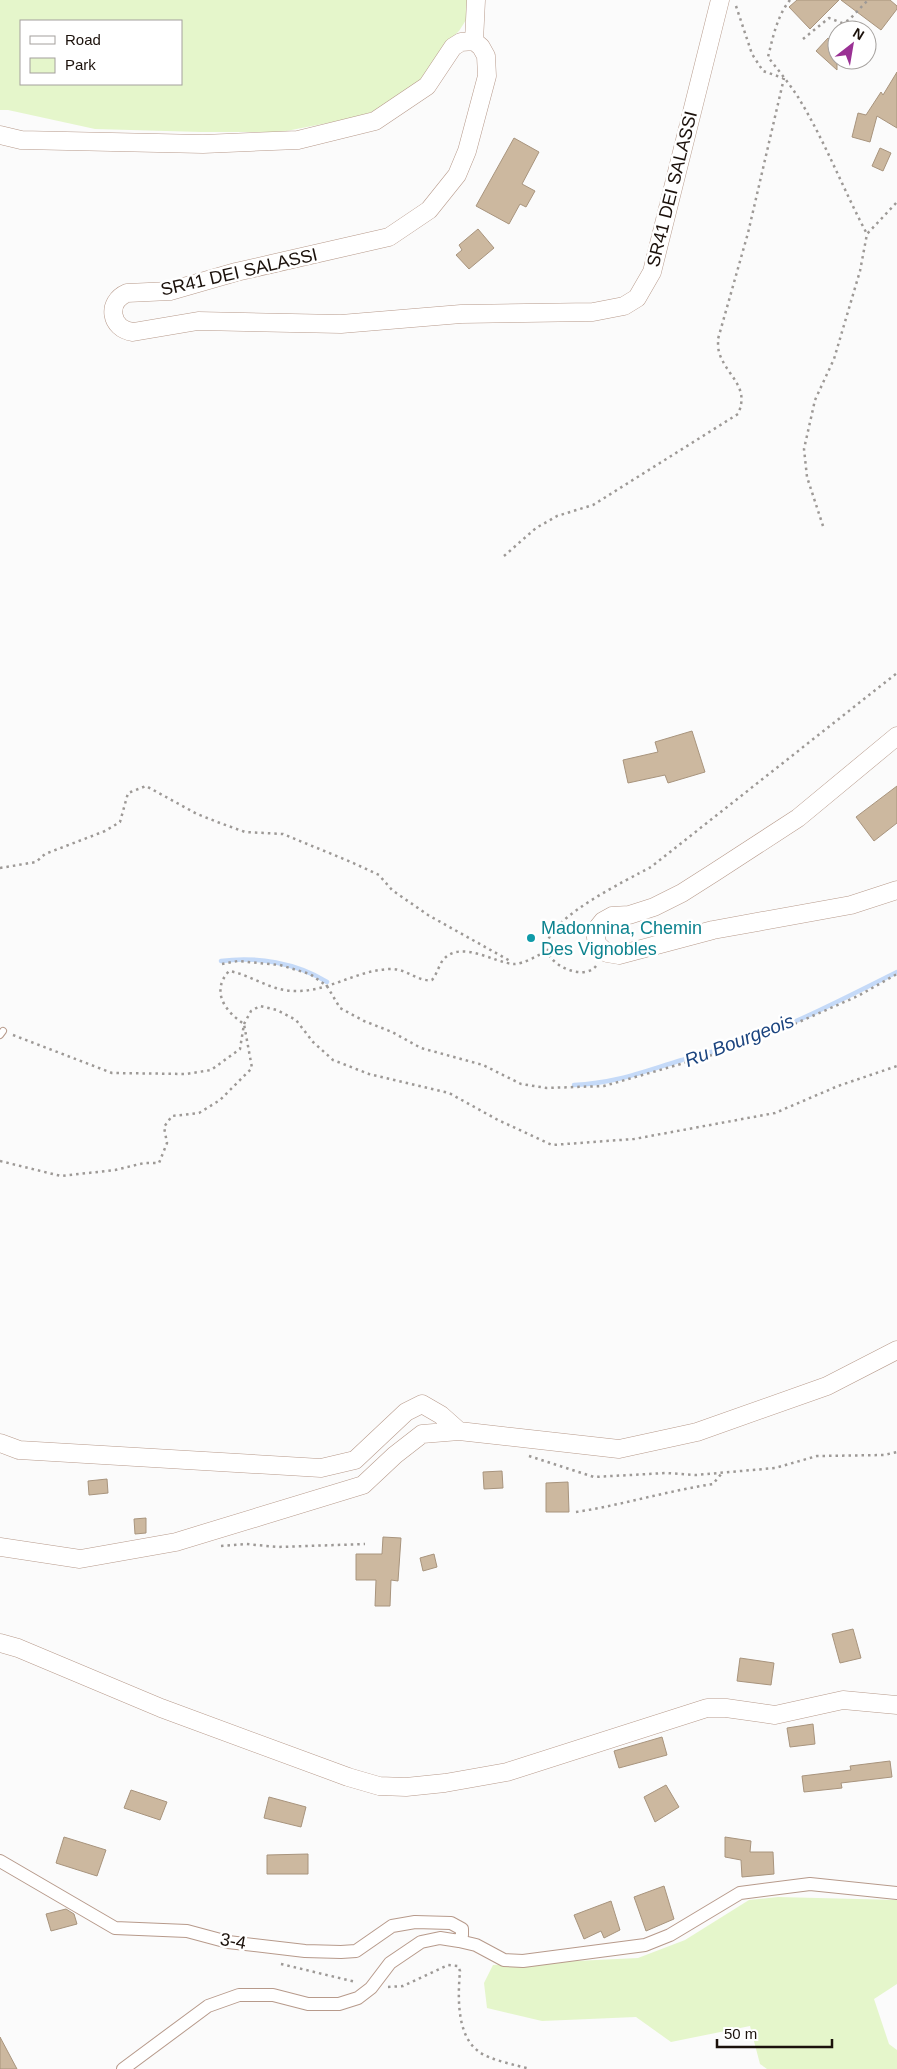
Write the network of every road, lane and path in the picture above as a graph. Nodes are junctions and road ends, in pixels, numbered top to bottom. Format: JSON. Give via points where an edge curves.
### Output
{"nodes":[{"id":1,"x":476,"y":0,"type":"edge"},
{"id":2,"x":720,"y":0,"type":"edge"},
{"id":3,"x":734,"y":0,"type":"edge"},
{"id":4,"x":790,"y":0,"type":"edge"},
{"id":5,"x":868,"y":0,"type":"edge"},
{"id":6,"x":803,"y":39,"type":"dead end"},
{"id":7,"x":474,"y":41,"type":"junction"},
{"id":8,"x":784,"y":78,"type":"junction"},
{"id":9,"x":0,"y":135,"type":"edge"},
{"id":10,"x":897,"y":202,"type":"edge"},
{"id":11,"x":867,"y":234,"type":"junction"},
{"id":12,"x":823,"y":526,"type":"dead end"},
{"id":13,"x":504,"y":556,"type":"dead end"},
{"id":14,"x":897,"y":672,"type":"edge"},
{"id":15,"x":897,"y":736,"type":"edge"},
{"id":16,"x":0,"y":868,"type":"edge"},
{"id":17,"x":897,"y":890,"type":"edge"},
{"id":18,"x":596,"y":944,"type":"junction"},
{"id":19,"x":547,"y":951,"type":"junction"},
{"id":20,"x":222,"y":964,"type":"dead end"},
{"id":21,"x":515,"y":964,"type":"junction"},
{"id":22,"x":897,"y":974,"type":"edge"},
{"id":23,"x":327,"y":986,"type":"junction"},
{"id":24,"x":244,"y":1024,"type":"junction"},
{"id":25,"x":2,"y":1033,"type":"edge"},
{"id":26,"x":897,"y":1066,"type":"edge"},
{"id":27,"x":0,"y":1161,"type":"edge"},
{"id":28,"x":897,"y":1350,"type":"edge"},
{"id":29,"x":459,"y":1432,"type":"junction"},
{"id":30,"x":0,"y":1443,"type":"edge"},
{"id":31,"x":897,"y":1452,"type":"edge"},
{"id":32,"x":528,"y":1456,"type":"dead end"},
{"id":33,"x":722,"y":1472,"type":"junction"},
{"id":34,"x":576,"y":1512,"type":"dead end"},
{"id":35,"x":365,"y":1544,"type":"dead end"},
{"id":36,"x":0,"y":1547,"type":"edge"},
{"id":37,"x":218,"y":1547,"type":"dead end"},
{"id":38,"x":0,"y":1643,"type":"edge"},
{"id":39,"x":897,"y":1705,"type":"edge"},
{"id":40,"x":0,"y":1862,"type":"edge"},
{"id":41,"x":897,"y":1893,"type":"edge"},
{"id":42,"x":459,"y":1941,"type":"junction"},
{"id":43,"x":277,"y":1963,"type":"dead end"},
{"id":44,"x":371,"y":1988,"type":"junction"},
{"id":45,"x":123,"y":2069,"type":"edge"},
{"id":46,"x":530,"y":2069,"type":"edge"}],
"edges":[{"from":1,"to":7,"type":"main road"},
{"from":2,"to":7,"type":"main road","name":"SR41 DEI SALASSI","via":[[652,272],[637,298],[624,306],[593,312],[461,314],[341,324],[198,321],[133,332],[116,324],[113,306],[127,293],[170,291],[236,272],[389,237],[428,210],[457,175],[467,151],[486,76],[486,56]]},
{"from":3,"to":8,"type":"path","via":[[752,54],[763,71]]},
{"from":4,"to":8,"type":"path","via":[[778,22],[768,57]]},
{"from":5,"to":6,"type":"path","via":[[849,20],[842,23],[830,18]]},
{"from":7,"to":9,"type":"main road","via":[[461,42],[453,47],[427,86],[374,121],[298,140],[184,143],[21,140]]},
{"from":8,"to":11,"type":"path","via":[[798,96],[826,148],[845,194]]},
{"from":8,"to":13,"type":"path","via":[[748,234],[718,339],[719,355],[739,388],[743,402],[738,414],[593,505],[557,516],[536,528]]},
{"from":10,"to":11,"type":"path"},
{"from":11,"to":12,"type":"path","via":[[860,271],[834,359],[815,400],[804,449],[807,477]]},
{"from":14,"to":19,"type":"path","via":[[651,867],[605,891],[576,911],[552,935],[547,942]]},
{"from":15,"to":18,"type":"main road","via":[[798,818],[690,888],[654,907],[629,915],[612,916],[604,921],[595,931]]},
{"from":16,"to":21,"type":"path","via":[[36,862],[45,854],[105,831],[120,822],[128,793],[146,786],[220,823],[245,832],[283,834],[379,875],[392,890],[428,915]]},
{"from":17,"to":18,"type":"main road","via":[[852,905],[713,930],[619,955],[608,953]]},
{"from":18,"to":19,"type":"path","via":[[598,963],[593,969],[581,972],[564,968]]},
{"from":19,"to":21,"type":"path"},
{"from":20,"to":23,"type":"path","via":[[238,961],[280,965],[310,974]]},
{"from":21,"to":23,"type":"path","via":[[466,952],[452,954],[443,960],[432,980],[423,981],[408,972],[394,969],[373,971]]},
{"from":22,"to":23,"type":"path","via":[[858,996],[726,1051],[604,1086],[547,1088],[521,1084],[483,1065],[421,1048],[340,1008]]},
{"from":23,"to":24,"type":"path","via":[[294,991],[274,988],[229,971],[220,986],[223,1005],[229,1014]]},
{"from":24,"to":25,"type":"path","via":[[240,1048],[227,1060],[212,1070],[186,1074],[112,1073]]},
{"from":24,"to":26,"type":"path","via":[[251,1011],[260,1006],[277,1010],[296,1020],[333,1060],[369,1074],[449,1093],[552,1144],[634,1139],[775,1113],[838,1086]]},
{"from":24,"to":27,"type":"path","via":[[252,1068],[220,1100],[199,1113],[172,1116],[164,1127],[167,1143],[159,1163],[61,1176]]},
{"from":28,"to":29,"type":"main road","via":[[827,1386],[697,1432],[619,1449]]},
{"from":29,"to":30,"type":"main road","via":[[441,1414],[422,1404],[406,1412],[355,1460],[321,1468],[19,1450]]},
{"from":29,"to":36,"type":"main road","via":[[422,1434],[362,1485],[176,1542],[80,1559]]},
{"from":31,"to":33,"type":"path","via":[[817,1456],[775,1468]]},
{"from":32,"to":33,"type":"path","via":[[594,1477]]},
{"from":33,"to":34,"type":"path","via":[[713,1484],[684,1488],[618,1506]]},
{"from":35,"to":37,"type":"path"},
{"from":38,"to":39,"type":"main road","via":[[161,1708],[379,1786],[445,1783],[506,1772],[707,1708],[774,1715],[843,1700]]},
{"from":40,"to":42,"type":"street","name":"3-4","via":[[115,1928],[187,1931],[228,1942],[341,1952],[356,1951],[392,1926],[415,1922],[452,1923],[462,1929]]},
{"from":41,"to":42,"type":"street","via":[[810,1884],[740,1893],[670,1935],[645,1946],[542,1959],[504,1960],[476,1945]]},
{"from":42,"to":44,"type":"street","via":[[440,1938],[422,1942],[390,1963]]},
{"from":43,"to":44,"type":"path","via":[[336,1976]]},
{"from":44,"to":45,"type":"street","via":[[358,1998],[339,2004],[308,2004],[273,1995],[239,1995],[208,2006]]},
{"from":44,"to":46,"type":"path","via":[[403,1986],[448,1965],[458,1966],[458,2011],[467,2036],[478,2051]]}]}
